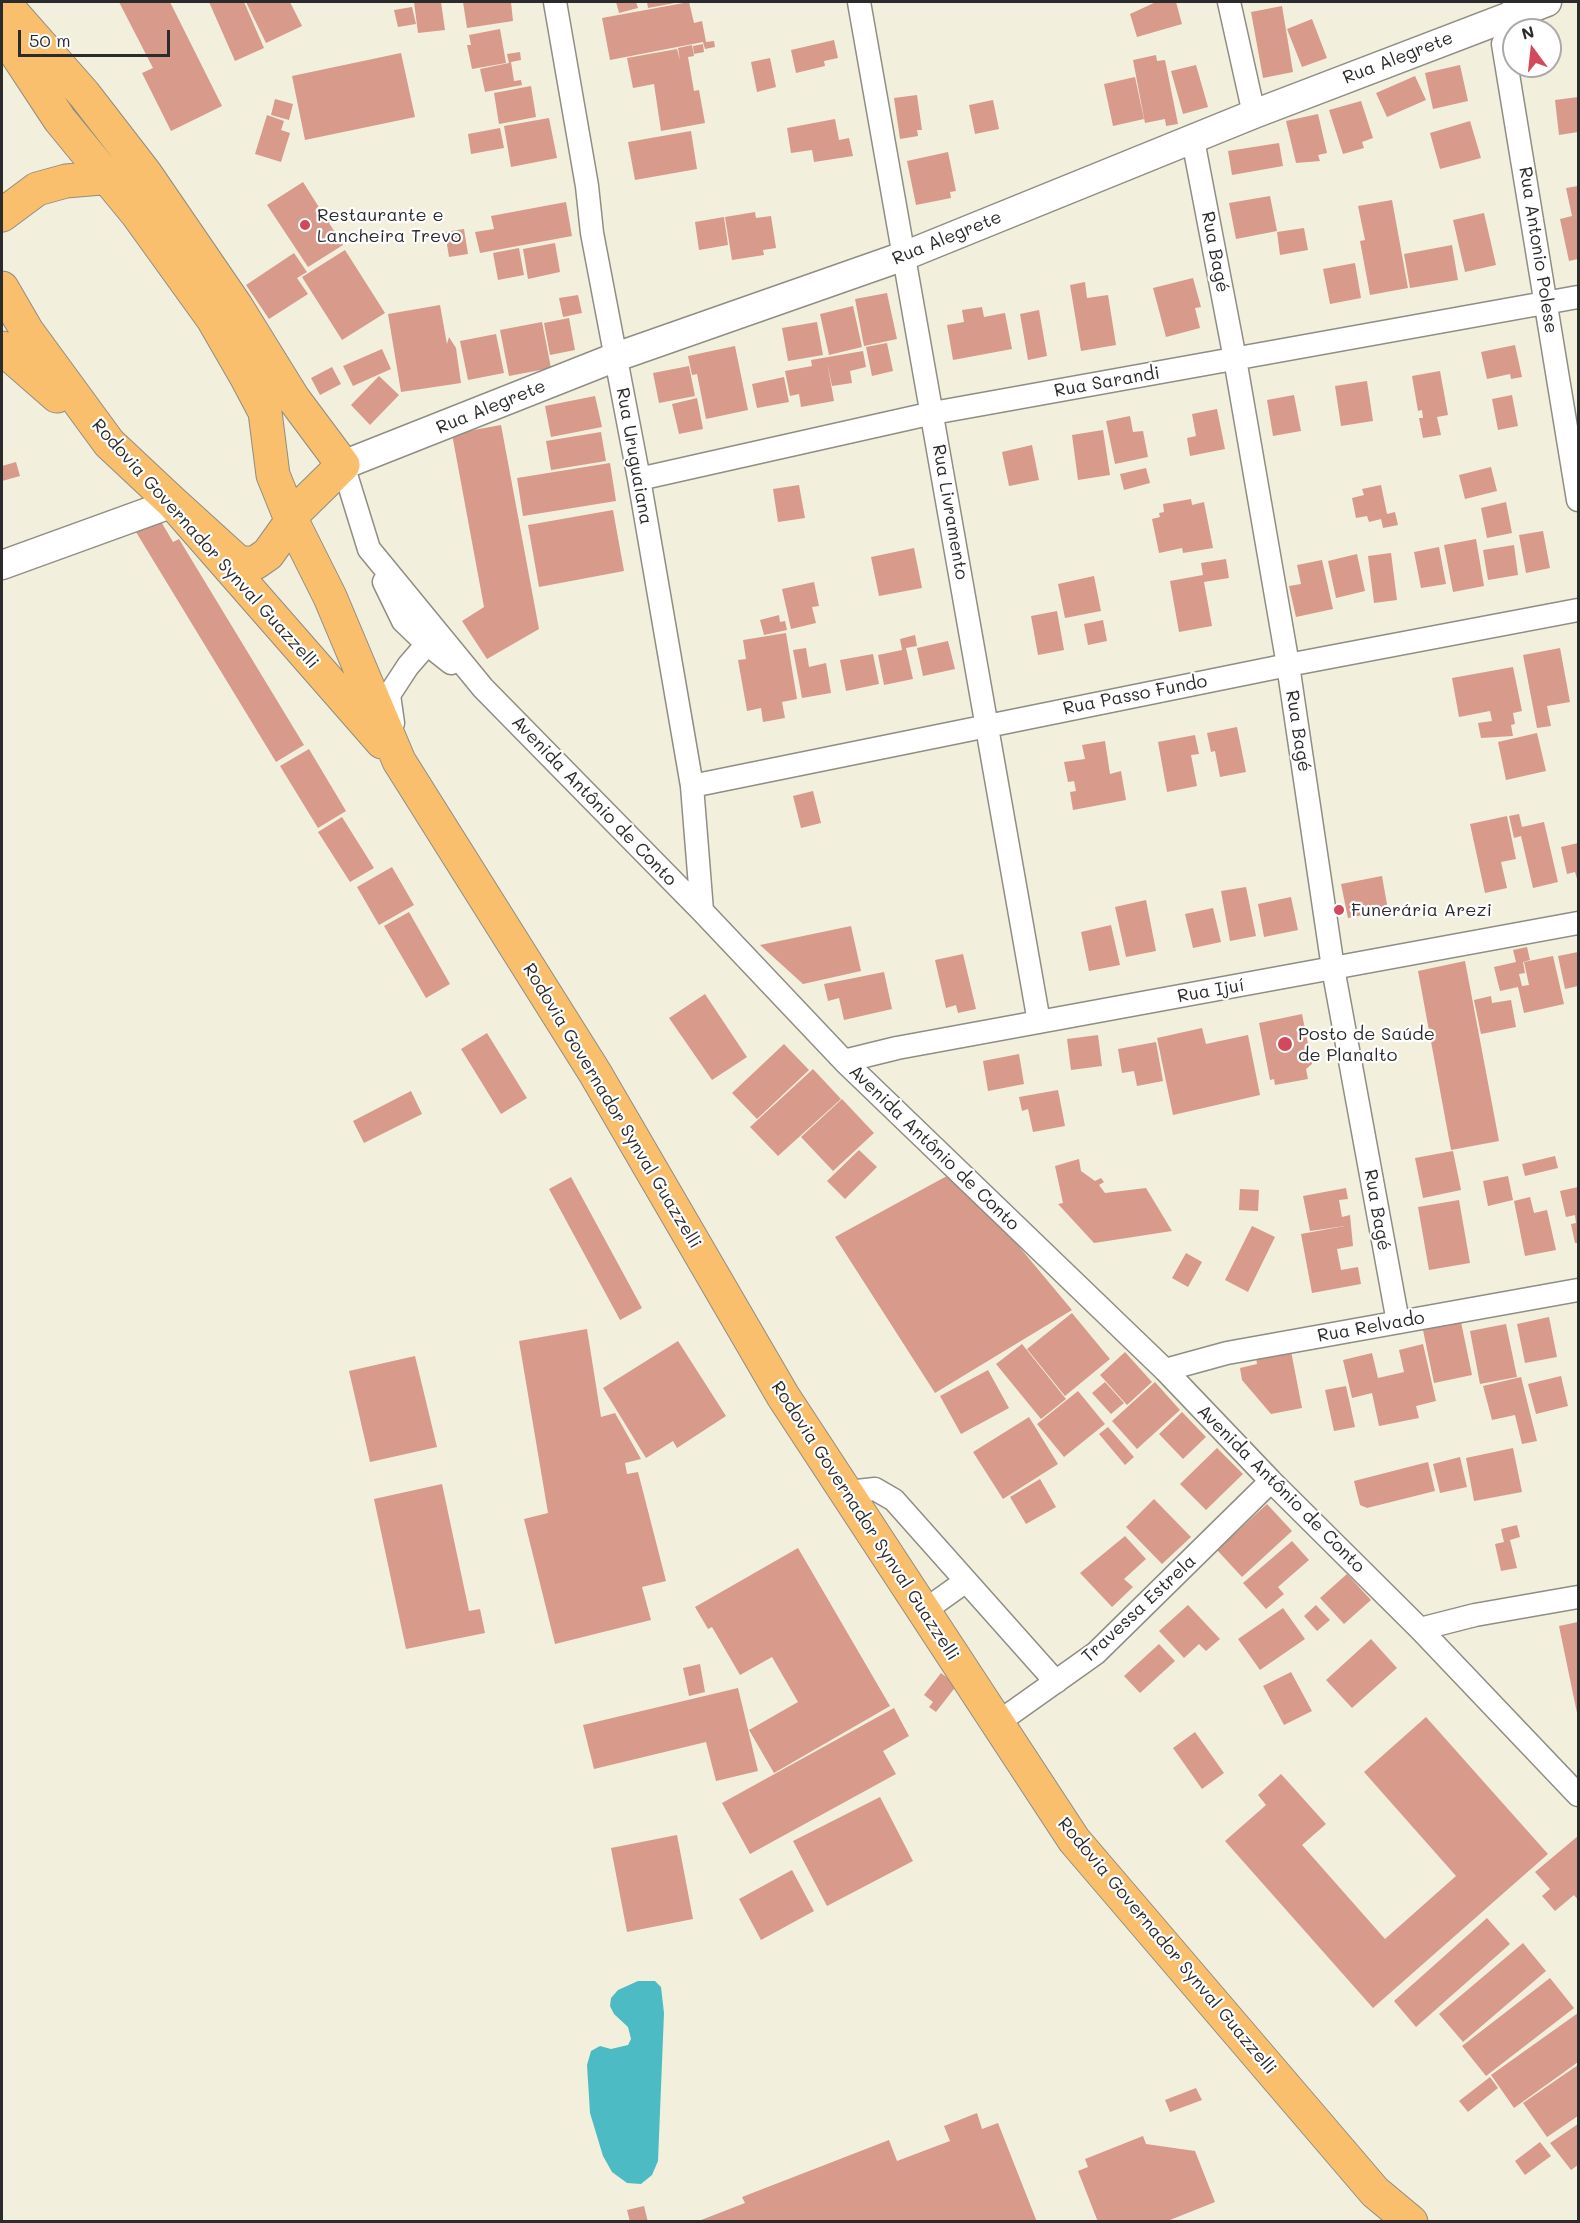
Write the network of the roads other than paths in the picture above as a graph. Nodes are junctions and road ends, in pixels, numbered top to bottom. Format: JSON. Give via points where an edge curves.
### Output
{"nodes":[{"id":1,"x":3,"y":2,"type":"edge"},
{"id":2,"x":555,"y":2,"type":"edge"},
{"id":3,"x":859,"y":2,"type":"edge"},
{"id":4,"x":1229,"y":2,"type":"edge"},
{"id":5,"x":1547,"y":2,"type":"edge"},
{"id":6,"x":1515,"y":7,"type":"edge"},
{"id":7,"x":2,"y":32,"type":"edge"},
{"id":8,"x":1254,"y":114,"type":"junction"},
{"id":9,"x":1193,"y":140,"type":"junction"},
{"id":10,"x":145,"y":173,"type":"junction"},
{"id":11,"x":109,"y":178,"type":"junction"},
{"id":12,"x":2,"y":215,"type":"edge"},
{"id":13,"x":904,"y":256,"type":"junction"},
{"id":14,"x":2,"y":288,"type":"edge"},
{"id":15,"x":1578,"y":297,"type":"edge"},
{"id":16,"x":1547,"y":303,"type":"junction"},
{"id":17,"x":2,"y":348,"type":"edge"},
{"id":18,"x":616,"y":357,"type":"junction"},
{"id":19,"x":1235,"y":359,"type":"junction"},
{"id":20,"x":933,"y":413,"type":"junction"},
{"id":21,"x":109,"y":443,"type":"junction"},
{"id":22,"x":343,"y":465,"type":"junction"},
{"id":23,"x":639,"y":479,"type":"junction"},
{"id":24,"x":1578,"y":500,"type":"edge"},
{"id":25,"x":173,"y":503,"type":"junction"},
{"id":26,"x":290,"y":517,"type":"junction"},
{"id":27,"x":369,"y":549,"type":"junction"},
{"id":28,"x":2,"y":565,"type":"edge"},
{"id":29,"x":1578,"y":610,"type":"edge"},
{"id":30,"x":426,"y":644,"type":"junction"},
{"id":31,"x":1288,"y":665,"type":"junction"},
{"id":32,"x":483,"y":688,"type":"junction"},
{"id":33,"x":987,"y":724,"type":"junction"},
{"id":34,"x":399,"y":761,"type":"junction"},
{"id":35,"x":692,"y":786,"type":"junction"},
{"id":36,"x":702,"y":911,"type":"junction"},
{"id":37,"x":1578,"y":923,"type":"edge"},
{"id":38,"x":1333,"y":968,"type":"junction"},
{"id":39,"x":1039,"y":1023,"type":"junction"},
{"id":40,"x":844,"y":1061,"type":"junction"},
{"id":41,"x":1578,"y":1290,"type":"edge"},
{"id":42,"x":1398,"y":1322,"type":"junction"},
{"id":43,"x":1165,"y":1370,"type":"junction"},
{"id":44,"x":1271,"y":1481,"type":"junction"},
{"id":45,"x":848,"y":1492,"type":"junction"},
{"id":46,"x":966,"y":1581,"type":"junction"},
{"id":47,"x":1578,"y":1597,"type":"edge"},
{"id":48,"x":924,"y":1611,"type":"junction"},
{"id":49,"x":1420,"y":1629,"type":"junction"},
{"id":50,"x":1056,"y":1682,"type":"junction"},
{"id":51,"x":996,"y":1724,"type":"junction"},
{"id":52,"x":1578,"y":1795,"type":"edge"},
{"id":53,"x":1411,"y":2222,"type":"edge"}],
"edges":[{"from":1,"to":10,"type":"main road","via":[[84,94]]},
{"from":2,"to":18,"type":"street","name":"Rua Uruguaiana"},
{"from":3,"to":13,"type":"street","name":"Rua Livramento"},
{"from":4,"to":8,"type":"street"},
{"from":5,"to":6,"type":"street","name":"Rua Alegrete"},
{"from":6,"to":8,"type":"street","name":"Rua Alegrete"},
{"from":6,"to":16,"type":"street","name":"Rua Antonio Polese","via":[[1503,44]]},
{"from":7,"to":11,"type":"main road","name":"Rodovia Governador Synval Guazzelli","via":[[60,120]]},
{"from":8,"to":9,"type":"street","name":"Rua Alegrete"},
{"from":9,"to":13,"type":"street","name":"Rua Alegrete"},
{"from":9,"to":19,"type":"street","name":"Rua Bagé"},
{"from":10,"to":11,"type":"main road"},
{"from":10,"to":22,"type":"main road","via":[[236,306],[292,398]]},
{"from":11,"to":12,"type":"main road","via":[[66,181],[37,189]]},
{"from":11,"to":26,"type":"main road","name":"Rodovia Governador Synval Guazzelli","via":[[213,320],[265,412],[273,475]]},
{"from":13,"to":18,"type":"street","name":"Rua Alegrete"},
{"from":13,"to":20,"type":"street","name":"Rua Livramento"},
{"from":14,"to":21,"type":"main road","name":"Rodovia Governador Synval Guazzelli","via":[[27,331]]},
{"from":15,"to":16,"type":"street","name":"Rua Sarandi"},
{"from":16,"to":19,"type":"street","name":"Rua Sarandi"},
{"from":16,"to":24,"type":"street","name":"Rua Antonio Polese"},
{"from":17,"to":21,"type":"main road"},
{"from":18,"to":22,"type":"street","name":"Rua Alegrete"},
{"from":18,"to":23,"type":"street","name":"Rua Uruguaiana"},
{"from":19,"to":20,"type":"street","name":"Rua Sarandi"},
{"from":19,"to":31,"type":"street","name":"Rua Bagé"},
{"from":20,"to":23,"type":"street","name":"Rua Sarandi"},
{"from":20,"to":33,"type":"street","name":"Rua Livramento"},
{"from":21,"to":25,"type":"main road","name":"Rodovia Governador Synval Guazzelli"},
{"from":22,"to":26,"type":"main road"},
{"from":22,"to":27,"type":"street","name":"Avenida Antônio de Conto"},
{"from":23,"to":35,"type":"street","name":"Rua Uruguaiana"},
{"from":25,"to":26,"type":"main road","via":[[238,563],[255,563],[268,555]]},
{"from":25,"to":28,"type":"street"},
{"from":25,"to":34,"type":"main road","name":"Rodovia Governador Synval Guazzelli"},
{"from":26,"to":34,"type":"main road","name":"Rodovia Governador Synval Guazzelli","via":[[330,597]]},
{"from":27,"to":30,"type":"street","via":[[403,621]]},
{"from":27,"to":32,"type":"street","name":"Avenida Antônio de Conto"},
{"from":29,"to":31,"type":"street","name":"Rua Passo Fundo"},
{"from":30,"to":32,"type":"street"},
{"from":30,"to":34,"type":"street","via":[[389,695]]},
{"from":31,"to":33,"type":"street","name":"Rua Passo Fundo"},
{"from":31,"to":38,"type":"street","name":"Rua Bagé"},
{"from":32,"to":36,"type":"street","name":"Avenida Antônio de Conto"},
{"from":33,"to":35,"type":"street","name":"Rua Passo Fundo"},
{"from":33,"to":39,"type":"street","name":"Rua Livramento"},
{"from":34,"to":45,"type":"main road","name":"Rodovia Governador Synval Guazzelli","via":[[595,1073],[783,1396]]},
{"from":35,"to":36,"type":"street","name":"Rua Uruguaiana"},
{"from":36,"to":40,"type":"street","name":"Avenida Antônio de Conto"},
{"from":37,"to":38,"type":"street","name":"Rua Ijuí"},
{"from":38,"to":39,"type":"street","name":"Rua Ijuí"},
{"from":38,"to":42,"type":"street","name":"Rua Bagé"},
{"from":39,"to":40,"type":"street","name":"Rua Ijuí"},
{"from":40,"to":43,"type":"street","name":"Avenida Antônio de Conto"},
{"from":41,"to":42,"type":"street","name":"Rua Relvado"},
{"from":42,"to":43,"type":"street","name":"Rua Relvado","via":[[1227,1353]]},
{"from":43,"to":44,"type":"street","name":"Avenida Antônio de Conto"},
{"from":44,"to":49,"type":"street","name":"Avenida Antônio de Conto"},
{"from":44,"to":50,"type":"street","name":"Travessa Estrela","via":[[1096,1653]]},
{"from":45,"to":46,"type":"street","via":[[885,1492]]},
{"from":45,"to":48,"type":"main road","name":"Rodovia Governador Synval Guazzelli"},
{"from":46,"to":48,"type":"street"},
{"from":46,"to":50,"type":"street"},
{"from":47,"to":49,"type":"street"},
{"from":48,"to":51,"type":"main road","name":"Rodovia Governador Synval Guazzelli"},
{"from":49,"to":52,"type":"street","name":"Avenida Antônio de Conto"},
{"from":50,"to":51,"type":"street","name":"Travessa Estrela"},
{"from":51,"to":53,"type":"main road","name":"Rodovia Governador Synval Guazzelli","via":[[1074,1840],[1375,2192]]}]}
